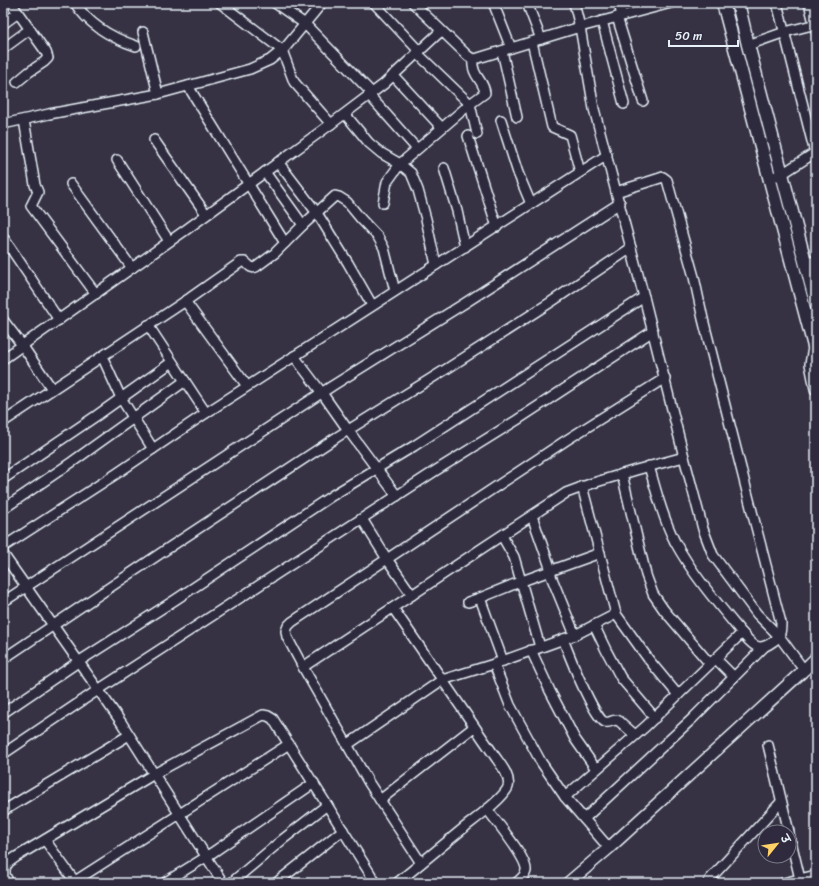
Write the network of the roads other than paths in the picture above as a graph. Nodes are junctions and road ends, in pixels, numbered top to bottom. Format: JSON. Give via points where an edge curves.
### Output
{"nodes":[{"id":1,"x":11,"y":3,"type":"edge"},
{"id":2,"x":75,"y":3,"type":"edge"},
{"id":3,"x":220,"y":3,"type":"edge"},
{"id":4,"x":275,"y":3,"type":"edge"},
{"id":5,"x":322,"y":3,"type":"edge"},
{"id":6,"x":374,"y":3,"type":"edge"},
{"id":7,"x":413,"y":3,"type":"edge"},
{"id":8,"x":492,"y":3,"type":"edge"},
{"id":9,"x":527,"y":3,"type":"edge"},
{"id":10,"x":574,"y":3,"type":"edge"},
{"id":11,"x":619,"y":3,"type":"edge"},
{"id":12,"x":668,"y":3,"type":"edge"},
{"id":13,"x":724,"y":3,"type":"edge"},
{"id":14,"x":738,"y":3,"type":"edge"},
{"id":15,"x":777,"y":3,"type":"edge"},
{"id":16,"x":809,"y":3,"type":"edge"},
{"id":17,"x":18,"y":13,"type":"junction"},
{"id":18,"x":619,"y":17,"type":"junction"},
{"id":19,"x":602,"y":22,"type":"junction"},
{"id":20,"x":3,"y":24,"type":"edge"},
{"id":21,"x":305,"y":24,"type":"junction"},
{"id":22,"x":815,"y":26,"type":"edge"},
{"id":23,"x":580,"y":28,"type":"junction"},
{"id":24,"x":30,"y":29,"type":"junction"},
{"id":25,"x":441,"y":31,"type":"junction"},
{"id":26,"x":143,"y":32,"type":"dead end"},
{"id":27,"x":785,"y":32,"type":"junction"},
{"id":28,"x":537,"y":41,"type":"junction"},
{"id":29,"x":748,"y":45,"type":"junction"},
{"id":30,"x":136,"y":46,"type":"dead end"},
{"id":31,"x":4,"y":48,"type":"dead end"},
{"id":32,"x":282,"y":50,"type":"junction"},
{"id":33,"x":506,"y":50,"type":"junction"},
{"id":34,"x":418,"y":52,"type":"junction"},
{"id":35,"x":473,"y":59,"type":"junction"},
{"id":36,"x":393,"y":75,"type":"junction"},
{"id":37,"x":17,"y":82,"type":"dead end"},
{"id":38,"x":188,"y":86,"type":"junction"},
{"id":39,"x":158,"y":94,"type":"junction"},
{"id":40,"x":370,"y":94,"type":"junction"},
{"id":41,"x":643,"y":101,"type":"dead end"},
{"id":42,"x":470,"y":104,"type":"junction"},
{"id":43,"x":624,"y":104,"type":"dead end"},
{"id":44,"x":344,"y":114,"type":"junction"},
{"id":45,"x":517,"y":116,"type":"dead end"},
{"id":46,"x":24,"y":120,"type":"junction"},
{"id":47,"x":501,"y":120,"type":"dead end"},
{"id":48,"x":3,"y":124,"type":"edge"},
{"id":49,"x":330,"y":124,"type":"junction"},
{"id":50,"x":442,"y":128,"type":"junction"},
{"id":51,"x":154,"y":140,"type":"dead end"},
{"id":52,"x":417,"y":149,"type":"junction"},
{"id":53,"x":816,"y":153,"type":"edge"},
{"id":54,"x":606,"y":155,"type":"junction"},
{"id":55,"x":117,"y":160,"type":"dead end"},
{"id":56,"x":278,"y":162,"type":"junction"},
{"id":57,"x":400,"y":164,"type":"junction"},
{"id":58,"x":444,"y":168,"type":"dead end"},
{"id":59,"x":265,"y":172,"type":"junction"},
{"id":60,"x":580,"y":172,"type":"junction"},
{"id":61,"x":782,"y":174,"type":"junction"},
{"id":62,"x":770,"y":178,"type":"junction"},
{"id":63,"x":72,"y":184,"type":"dead end"},
{"id":64,"x":248,"y":184,"type":"junction"},
{"id":65,"x":616,"y":192,"type":"junction"},
{"id":66,"x":383,"y":203,"type":"dead end"},
{"id":67,"x":620,"y":203,"type":"junction"},
{"id":68,"x":531,"y":204,"type":"junction"},
{"id":69,"x":317,"y":213,"type":"junction"},
{"id":70,"x":206,"y":214,"type":"junction"},
{"id":71,"x":303,"y":225,"type":"junction"},
{"id":72,"x":497,"y":227,"type":"junction"},
{"id":73,"x":3,"y":237,"type":"edge"},
{"id":74,"x":169,"y":241,"type":"junction"},
{"id":75,"x":285,"y":243,"type":"junction"},
{"id":76,"x":465,"y":247,"type":"junction"},
{"id":77,"x":631,"y":248,"type":"junction"},
{"id":78,"x":811,"y":262,"type":"edge"},
{"id":79,"x":436,"y":265,"type":"junction"},
{"id":80,"x":132,"y":268,"type":"junction"},
{"id":81,"x":395,"y":291,"type":"junction"},
{"id":82,"x":96,"y":294,"type":"junction"},
{"id":83,"x":644,"y":297,"type":"junction"},
{"id":84,"x":185,"y":301,"type":"junction"},
{"id":85,"x":816,"y":302,"type":"edge"},
{"id":86,"x":372,"y":305,"type":"junction"},
{"id":87,"x":3,"y":320,"type":"edge"},
{"id":88,"x":59,"y":320,"type":"junction"},
{"id":89,"x":148,"y":325,"type":"junction"},
{"id":90,"x":653,"y":331,"type":"junction"},
{"id":91,"x":22,"y":345,"type":"junction"},
{"id":92,"x":815,"y":352,"type":"edge"},
{"id":93,"x":102,"y":356,"type":"junction"},
{"id":94,"x":294,"y":356,"type":"junction"},
{"id":95,"x":3,"y":359,"type":"edge"},
{"id":96,"x":172,"y":362,"type":"junction"},
{"id":97,"x":665,"y":378,"type":"junction"},
{"id":98,"x":185,"y":381,"type":"junction"},
{"id":99,"x":247,"y":386,"type":"junction"},
{"id":100,"x":52,"y":389,"type":"junction"},
{"id":101,"x":816,"y":389,"type":"edge"},
{"id":102,"x":322,"y":393,"type":"junction"},
{"id":103,"x":121,"y":398,"type":"junction"},
{"id":104,"x":206,"y":412,"type":"junction"},
{"id":105,"x":134,"y":418,"type":"junction"},
{"id":106,"x":3,"y":422,"type":"edge"},
{"id":107,"x":348,"y":430,"type":"junction"},
{"id":108,"x":152,"y":449,"type":"junction"},
{"id":109,"x":684,"y":457,"type":"junction"},
{"id":110,"x":649,"y":466,"type":"junction"},
{"id":111,"x":377,"y":468,"type":"junction"},
{"id":112,"x":622,"y":474,"type":"junction"},
{"id":113,"x":3,"y":479,"type":"edge"},
{"id":114,"x":582,"y":486,"type":"junction"},
{"id":115,"x":398,"y":496,"type":"junction"},
{"id":116,"x":3,"y":509,"type":"edge"},
{"id":117,"x":532,"y":516,"type":"junction"},
{"id":118,"x":362,"y":520,"type":"junction"},
{"id":119,"x":502,"y":536,"type":"junction"},
{"id":120,"x":3,"y":547,"type":"edge"},
{"id":121,"x":600,"y":553,"type":"junction"},
{"id":122,"x":3,"y":554,"type":"edge"},
{"id":123,"x":386,"y":559,"type":"junction"},
{"id":124,"x":551,"y":570,"type":"junction"},
{"id":125,"x":522,"y":581,"type":"junction"},
{"id":126,"x":26,"y":587,"type":"junction"},
{"id":127,"x":412,"y":596,"type":"junction"},
{"id":128,"x":480,"y":598,"type":"junction"},
{"id":129,"x":3,"y":602,"type":"edge"},
{"id":130,"x":468,"y":602,"type":"dead end"},
{"id":131,"x":393,"y":608,"type":"junction"},
{"id":132,"x":616,"y":614,"type":"junction"},
{"id":133,"x":53,"y":625,"type":"junction"},
{"id":134,"x":594,"y":625,"type":"junction"},
{"id":135,"x":742,"y":633,"type":"junction"},
{"id":136,"x":575,"y":635,"type":"junction"},
{"id":137,"x":779,"y":636,"type":"junction"},
{"id":138,"x":563,"y":639,"type":"junction"},
{"id":139,"x":764,"y":647,"type":"junction"},
{"id":140,"x":536,"y":649,"type":"junction"},
{"id":141,"x":816,"y":658,"type":"edge"},
{"id":142,"x":3,"y":659,"type":"edge"},
{"id":143,"x":503,"y":661,"type":"junction"},
{"id":144,"x":713,"y":661,"type":"junction"},
{"id":145,"x":78,"y":662,"type":"junction"},
{"id":146,"x":494,"y":664,"type":"junction"},
{"id":147,"x":303,"y":667,"type":"junction"},
{"id":148,"x":804,"y":670,"type":"junction"},
{"id":149,"x":734,"y":677,"type":"junction"},
{"id":150,"x":442,"y":680,"type":"junction"},
{"id":151,"x":98,"y":690,"type":"junction"},
{"id":152,"x":678,"y":695,"type":"junction"},
{"id":153,"x":3,"y":713,"type":"edge"},
{"id":154,"x":655,"y":718,"type":"junction"},
{"id":155,"x":474,"y":727,"type":"junction"},
{"id":156,"x":129,"y":735,"type":"junction"},
{"id":157,"x":635,"y":735,"type":"junction"},
{"id":158,"x":289,"y":744,"type":"junction"},
{"id":159,"x":347,"y":745,"type":"junction"},
{"id":160,"x":768,"y":745,"type":"dead end"},
{"id":161,"x":3,"y":754,"type":"edge"},
{"id":162,"x":596,"y":769,"type":"junction"},
{"id":163,"x":154,"y":774,"type":"junction"},
{"id":164,"x":314,"y":783,"type":"junction"},
{"id":165,"x":565,"y":797,"type":"junction"},
{"id":166,"x":380,"y":800,"type":"junction"},
{"id":167,"x":781,"y":802,"type":"junction"},
{"id":168,"x":327,"y":805,"type":"junction"},
{"id":169,"x":487,"y":809,"type":"junction"},
{"id":170,"x":3,"y":811,"type":"edge"},
{"id":171,"x":179,"y":814,"type":"junction"},
{"id":172,"x":584,"y":819,"type":"junction"},
{"id":173,"x":787,"y":824,"type":"edge"},
{"id":174,"x":343,"y":830,"type":"junction"},
{"id":175,"x":45,"y":840,"type":"junction"},
{"id":176,"x":608,"y":848,"type":"junction"},
{"id":177,"x":206,"y":857,"type":"junction"},
{"id":178,"x":421,"y":863,"type":"junction"},
{"id":179,"x":791,"y":864,"type":"edge"},
{"id":180,"x":816,"y":875,"type":"edge"},
{"id":181,"x":792,"y":881,"type":"edge"},
{"id":182,"x":219,"y":882,"type":"edge"},
{"id":183,"x":9,"y":883,"type":"edge"},
{"id":184,"x":74,"y":883,"type":"edge"},
{"id":185,"x":164,"y":883,"type":"edge"},
{"id":186,"x":231,"y":883,"type":"edge"},
{"id":187,"x":276,"y":883,"type":"edge"},
{"id":188,"x":376,"y":883,"type":"edge"},
{"id":189,"x":397,"y":883,"type":"edge"},
{"id":190,"x":516,"y":883,"type":"edge"},
{"id":191,"x":568,"y":883,"type":"edge"},
{"id":192,"x":708,"y":883,"type":"edge"}],
"edges":[{"from":1,"to":17,"type":"street"},
{"from":2,"to":30,"type":"street","via":[[81,13],[103,31]]},
{"from":3,"to":32,"type":"street"},
{"from":4,"to":21,"type":"street"},
{"from":5,"to":21,"type":"street"},
{"from":6,"to":34,"type":"street"},
{"from":7,"to":25,"type":"street"},
{"from":8,"to":33,"type":"street"},
{"from":9,"to":28,"type":"street"},
{"from":10,"to":23,"type":"street"},
{"from":11,"to":18,"type":"street"},
{"from":12,"to":18,"type":"street"},
{"from":13,"to":62,"type":"main road"},
{"from":14,"to":29,"type":"main road"},
{"from":15,"to":27,"type":"street"},
{"from":16,"to":22,"type":"street"},
{"from":17,"to":20,"type":"street"},
{"from":17,"to":24,"type":"street"},
{"from":18,"to":19,"type":"street"},
{"from":18,"to":41,"type":"street"},
{"from":19,"to":23,"type":"street"},
{"from":19,"to":43,"type":"street"},
{"from":21,"to":32,"type":"street"},
{"from":21,"to":40,"type":"street"},
{"from":22,"to":27,"type":"street"},
{"from":23,"to":28,"type":"street"},
{"from":23,"to":54,"type":"street","via":[[594,109]]},
{"from":24,"to":31,"type":"street"},
{"from":24,"to":37,"type":"street","via":[[48,58]]},
{"from":25,"to":34,"type":"street"},
{"from":25,"to":35,"type":"street"},
{"from":26,"to":39,"type":"street"},
{"from":27,"to":29,"type":"street"},
{"from":27,"to":53,"type":"street"},
{"from":28,"to":33,"type":"street"},
{"from":28,"to":60,"type":"street","via":[[552,128],[570,135]]},
{"from":29,"to":61,"type":"main road"},
{"from":32,"to":38,"type":"street","via":[[270,60],[250,69]]},
{"from":32,"to":49,"type":"street","via":[[294,82]]},
{"from":33,"to":35,"type":"street"},
{"from":33,"to":45,"type":"street"},
{"from":34,"to":36,"type":"street"},
{"from":34,"to":42,"type":"street"},
{"from":35,"to":42,"type":"street","via":[[473,70],[485,91]]},
{"from":36,"to":40,"type":"street"},
{"from":36,"to":50,"type":"street"},
{"from":38,"to":39,"type":"street"},
{"from":38,"to":64,"type":"street"},
{"from":39,"to":46,"type":"street"},
{"from":40,"to":44,"type":"street"},
{"from":40,"to":52,"type":"street"},
{"from":42,"to":50,"type":"street"},
{"from":42,"to":72,"type":"street","via":[[473,135]]},
{"from":44,"to":49,"type":"street"},
{"from":44,"to":57,"type":"street","via":[[369,143]]},
{"from":46,"to":48,"type":"street"},
{"from":46,"to":82,"type":"street","via":[[34,185],[38,192],[31,206]]},
{"from":47,"to":68,"type":"street"},
{"from":49,"to":56,"type":"street"},
{"from":50,"to":52,"type":"street"},
{"from":51,"to":70,"type":"street"},
{"from":52,"to":57,"type":"street"},
{"from":53,"to":61,"type":"street"},
{"from":54,"to":60,"type":"street"},
{"from":54,"to":65,"type":"street"},
{"from":55,"to":74,"type":"street"},
{"from":56,"to":59,"type":"street"},
{"from":56,"to":69,"type":"street"},
{"from":57,"to":66,"type":"street","via":[[387,182]]},
{"from":57,"to":79,"type":"street","via":[[411,173],[418,190]]},
{"from":58,"to":76,"type":"street"},
{"from":59,"to":64,"type":"street"},
{"from":59,"to":71,"type":"street"},
{"from":60,"to":68,"type":"street"},
{"from":61,"to":62,"type":"street"},
{"from":61,"to":78,"type":"main road"},
{"from":62,"to":92,"type":"main road"},
{"from":63,"to":80,"type":"street"},
{"from":64,"to":70,"type":"street"},
{"from":64,"to":75,"type":"street"},
{"from":65,"to":67,"type":"street"},
{"from":65,"to":137,"type":"street","via":[[658,178],[663,177],[667,180],[781,623]]},
{"from":67,"to":77,"type":"street"},
{"from":67,"to":102,"type":"street"},
{"from":68,"to":72,"type":"street"},
{"from":69,"to":71,"type":"street"},
{"from":69,"to":81,"type":"street","via":[[335,196],[347,202],[378,237],[384,248]]},
{"from":69,"to":86,"type":"street"},
{"from":70,"to":74,"type":"street"},
{"from":71,"to":75,"type":"street"},
{"from":72,"to":76,"type":"street"},
{"from":73,"to":88,"type":"street"},
{"from":74,"to":80,"type":"street"},
{"from":75,"to":84,"type":"street","via":[[256,267],[241,262]]},
{"from":76,"to":79,"type":"street"},
{"from":77,"to":83,"type":"street"},
{"from":77,"to":107,"type":"street"},
{"from":78,"to":85,"type":"main road"},
{"from":79,"to":81,"type":"street"},
{"from":80,"to":82,"type":"street"},
{"from":81,"to":86,"type":"street"},
{"from":82,"to":88,"type":"street"},
{"from":83,"to":90,"type":"street"},
{"from":83,"to":111,"type":"street"},
{"from":84,"to":89,"type":"street"},
{"from":84,"to":99,"type":"street"},
{"from":86,"to":94,"type":"street"},
{"from":87,"to":91,"type":"street"},
{"from":88,"to":91,"type":"street"},
{"from":89,"to":93,"type":"street"},
{"from":89,"to":96,"type":"street"},
{"from":90,"to":97,"type":"street"},
{"from":90,"to":115,"type":"street"},
{"from":91,"to":95,"type":"street"},
{"from":91,"to":100,"type":"street"},
{"from":92,"to":101,"type":"street","via":[[811,364]]},
{"from":93,"to":100,"type":"street"},
{"from":93,"to":103,"type":"street"},
{"from":94,"to":99,"type":"street"},
{"from":94,"to":102,"type":"street"},
{"from":96,"to":98,"type":"street"},
{"from":96,"to":103,"type":"street"},
{"from":97,"to":109,"type":"street"},
{"from":97,"to":123,"type":"street"},
{"from":98,"to":104,"type":"street"},
{"from":98,"to":105,"type":"street"},
{"from":99,"to":104,"type":"street"},
{"from":100,"to":106,"type":"street"},
{"from":102,"to":107,"type":"street"},
{"from":102,"to":126,"type":"street"},
{"from":103,"to":105,"type":"street"},
{"from":103,"to":113,"type":"street"},
{"from":104,"to":108,"type":"street"},
{"from":105,"to":108,"type":"street"},
{"from":105,"to":116,"type":"street"},
{"from":107,"to":111,"type":"street"},
{"from":107,"to":133,"type":"street"},
{"from":108,"to":120,"type":"street"},
{"from":109,"to":110,"type":"street"},
{"from":109,"to":137,"type":"street","via":[[703,529],[713,555],[757,614]]},
{"from":110,"to":112,"type":"street"},
{"from":110,"to":135,"type":"street","via":[[675,541],[691,568]]},
{"from":111,"to":115,"type":"street"},
{"from":111,"to":145,"type":"street"},
{"from":112,"to":114,"type":"street"},
{"from":112,"to":144,"type":"street","via":[[646,575],[653,594],[664,610]]},
{"from":114,"to":117,"type":"street"},
{"from":114,"to":121,"type":"street"},
{"from":115,"to":118,"type":"street"},
{"from":117,"to":119,"type":"street"},
{"from":117,"to":124,"type":"street"},
{"from":118,"to":123,"type":"street"},
{"from":118,"to":151,"type":"street"},
{"from":119,"to":125,"type":"street","via":[[514,557]]},
{"from":119,"to":127,"type":"street"},
{"from":121,"to":124,"type":"street"},
{"from":121,"to":132,"type":"street"},
{"from":122,"to":126,"type":"street"},
{"from":123,"to":127,"type":"street"},
{"from":123,"to":147,"type":"street","via":[[288,626],[287,637]]},
{"from":124,"to":125,"type":"street"},
{"from":124,"to":136,"type":"street","via":[[551,576]]},
{"from":125,"to":128,"type":"street"},
{"from":125,"to":140,"type":"street"},
{"from":126,"to":129,"type":"street"},
{"from":126,"to":133,"type":"street"},
{"from":127,"to":131,"type":"street"},
{"from":128,"to":130,"type":"street"},
{"from":128,"to":143,"type":"street"},
{"from":131,"to":147,"type":"street"},
{"from":131,"to":150,"type":"street"},
{"from":132,"to":134,"type":"street"},
{"from":132,"to":152,"type":"street"},
{"from":133,"to":142,"type":"street"},
{"from":133,"to":145,"type":"street"},
{"from":134,"to":136,"type":"street"},
{"from":134,"to":154,"type":"street","via":[[621,678]]},
{"from":135,"to":139,"type":"street","via":[[756,646]]},
{"from":135,"to":144,"type":"street"},
{"from":136,"to":138,"type":"street"},
{"from":137,"to":139,"type":"street"},
{"from":137,"to":148,"type":"street"},
{"from":138,"to":140,"type":"street"},
{"from":138,"to":157,"type":"street","via":[[587,696],[600,718],[608,723],[617,720]]},
{"from":139,"to":149,"type":"street"},
{"from":140,"to":143,"type":"street"},
{"from":140,"to":162,"type":"street","via":[[550,691]]},
{"from":141,"to":148,"type":"street"},
{"from":143,"to":146,"type":"street"},
{"from":144,"to":149,"type":"street"},
{"from":144,"to":152,"type":"street"},
{"from":145,"to":151,"type":"street"},
{"from":145,"to":153,"type":"street"},
{"from":146,"to":150,"type":"street"},
{"from":146,"to":165,"type":"street","via":[[510,705],[541,762]]},
{"from":147,"to":159,"type":"street"},
{"from":148,"to":176,"type":"street"},
{"from":149,"to":172,"type":"street"},
{"from":150,"to":155,"type":"street"},
{"from":150,"to":159,"type":"street"},
{"from":151,"to":156,"type":"street"},
{"from":151,"to":161,"type":"street"},
{"from":152,"to":154,"type":"street"},
{"from":154,"to":157,"type":"street"},
{"from":155,"to":166,"type":"street"},
{"from":155,"to":169,"type":"street","via":[[508,780],[505,792]]},
{"from":156,"to":163,"type":"street"},
{"from":156,"to":170,"type":"street"},
{"from":157,"to":162,"type":"street"},
{"from":158,"to":163,"type":"street","via":[[273,719],[263,715]]},
{"from":158,"to":164,"type":"street"},
{"from":158,"to":171,"type":"street"},
{"from":159,"to":166,"type":"street"},
{"from":160,"to":167,"type":"street"},
{"from":162,"to":165,"type":"street"},
{"from":163,"to":171,"type":"street"},
{"from":163,"to":175,"type":"street"},
{"from":164,"to":168,"type":"street"},
{"from":164,"to":177,"type":"street"},
{"from":165,"to":172,"type":"street"},
{"from":166,"to":178,"type":"street"},
{"from":167,"to":173,"type":"street"},
{"from":167,"to":192,"type":"street"},
{"from":168,"to":174,"type":"street"},
{"from":168,"to":186,"type":"street"},
{"from":169,"to":178,"type":"street"},
{"from":169,"to":190,"type":"street","via":[[524,862],[526,872]]},
{"from":171,"to":177,"type":"street"},
{"from":171,"to":184,"type":"street"},
{"from":172,"to":176,"type":"street"},
{"from":174,"to":187,"type":"street"},
{"from":174,"to":188,"type":"street"},
{"from":175,"to":183,"type":"street","via":[[9,862],[5,868],[5,875]]},
{"from":175,"to":184,"type":"street"},
{"from":176,"to":191,"type":"street"},
{"from":177,"to":182,"type":"street"},
{"from":177,"to":185,"type":"street"},
{"from":178,"to":189,"type":"street"},
{"from":179,"to":181,"type":"street"},
{"from":180,"to":181,"type":"street"}]}
